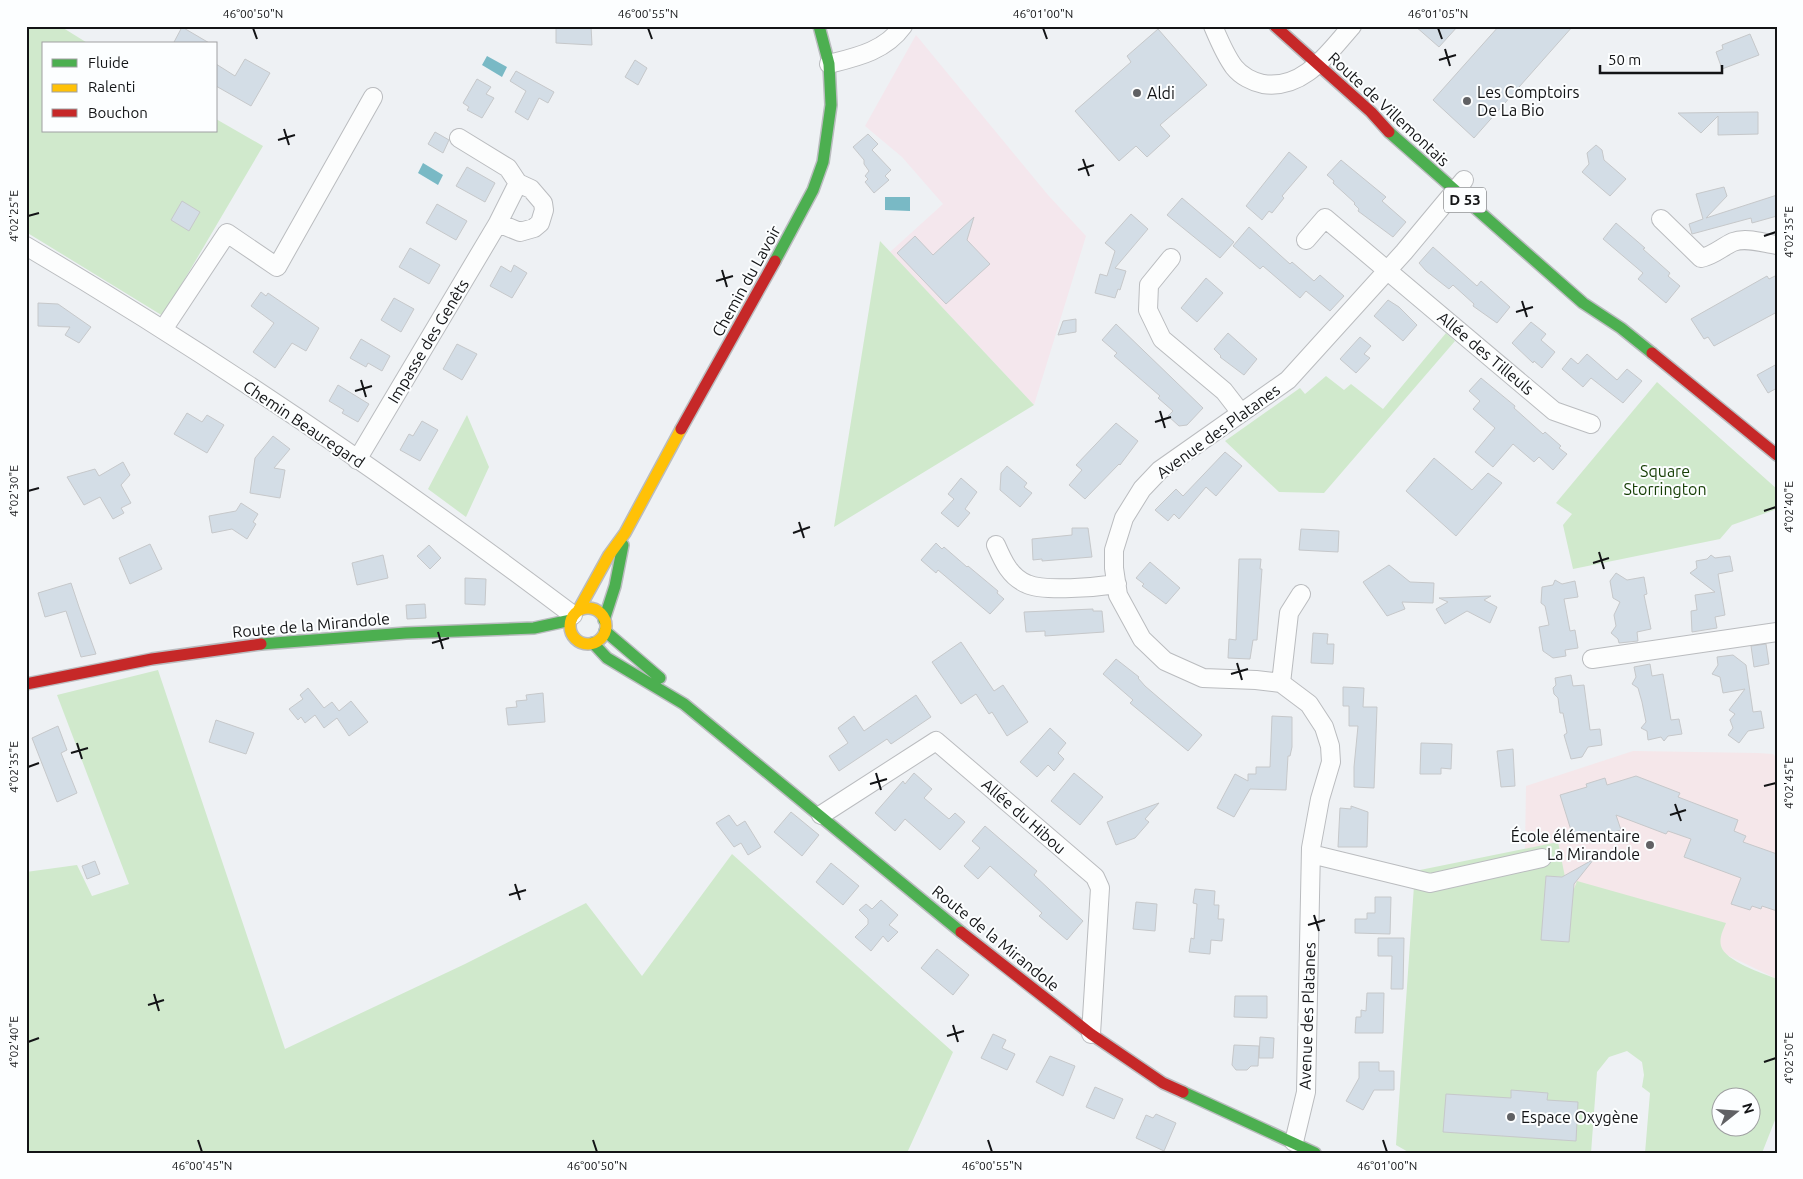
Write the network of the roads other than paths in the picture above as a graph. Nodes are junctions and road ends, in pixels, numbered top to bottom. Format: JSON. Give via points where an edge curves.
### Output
{"nodes":[{"id":1,"x":819,"y":26,"type":"edge"},
{"id":2,"x":904,"y":26,"type":"edge"},
{"id":3,"x":1213,"y":26,"type":"edge"},
{"id":4,"x":1275,"y":26,"type":"edge"},
{"id":5,"x":1291,"y":26,"type":"edge"},
{"id":6,"x":1352,"y":26,"type":"edge"},
{"id":7,"x":1321,"y":60,"type":"junction"},
{"id":8,"x":829,"y":64,"type":"junction"},
{"id":9,"x":1368,"y":94,"type":"dead end"},
{"id":10,"x":373,"y":97,"type":"dead end"},
{"id":11,"x":459,"y":138,"type":"dead end"},
{"id":12,"x":518,"y":183,"type":"junction"},
{"id":13,"x":1462,"y":183,"type":"junction"},
{"id":14,"x":1661,"y":219,"type":"dead end"},
{"id":15,"x":498,"y":223,"type":"junction"},
{"id":16,"x":1528,"y":238,"type":"dead end"},
{"id":17,"x":1306,"y":240,"type":"dead end"},
{"id":18,"x":26,"y":246,"type":"edge"},
{"id":19,"x":1777,"y":246,"type":"edge"},
{"id":20,"x":1171,"y":258,"type":"dead end"},
{"id":21,"x":1388,"y":270,"type":"junction"},
{"id":22,"x":164,"y":328,"type":"junction"},
{"id":23,"x":1621,"y":328,"type":"junction"},
{"id":24,"x":1241,"y":413,"type":"junction"},
{"id":25,"x":1591,"y":424,"type":"dead end"},
{"id":26,"x":1761,"y":444,"type":"junction"},
{"id":27,"x":1777,"y":455,"type":"edge"},
{"id":28,"x":357,"y":460,"type":"junction"},
{"id":29,"x":1777,"y":466,"type":"edge"},
{"id":30,"x":625,"y":533,"type":"junction"},
{"id":31,"x":996,"y":545,"type":"dead end"},
{"id":32,"x":1116,"y":584,"type":"junction"},
{"id":33,"x":1301,"y":594,"type":"dead end"},
{"id":34,"x":574,"y":615,"type":"junction"},
{"id":35,"x":604,"y":626,"type":"junction"},
{"id":36,"x":1777,"y":632,"type":"edge"},
{"id":37,"x":593,"y":643,"type":"junction"},
{"id":38,"x":1592,"y":659,"type":"dead end"},
{"id":39,"x":1282,"y":683,"type":"junction"},
{"id":40,"x":26,"y":684,"type":"edge"},
{"id":41,"x":684,"y":704,"type":"junction"},
{"id":42,"x":820,"y":815,"type":"junction"},
{"id":43,"x":1312,"y":854,"type":"junction"},
{"id":44,"x":1542,"y":858,"type":"dead end"},
{"id":45,"x":1091,"y":1034,"type":"junction"},
{"id":46,"x":1294,"y":1142,"type":"junction"},
{"id":47,"x":1315,"y":1153,"type":"edge"}],
"edges":[{"from":1,"to":8,"type":"street","name":"Chemin du Lavoir"},
{"from":2,"to":8,"type":"street","via":[[882,47],[863,56]]},
{"from":3,"to":7,"type":"street","via":[[1235,67],[1256,82],[1286,84],[1303,76]]},
{"from":4,"to":7,"type":"street","name":"Route de Villemontais","number":"D 53"},
{"from":5,"to":7,"type":"street","name":"Route de Villemontais","number":"D 53"},
{"from":6,"to":7,"type":"street"},
{"from":7,"to":9,"type":"street","name":"Route de Villemontais","number":"D 53"},
{"from":7,"to":13,"type":"street","name":"Route de Villemontais","number":"D 53","via":[[1387,131]]},
{"from":8,"to":30,"type":"street","name":"Chemin du Lavoir","via":[[831,105],[823,162],[813,190]]},
{"from":10,"to":22,"type":"street","via":[[277,267],[227,233]]},
{"from":11,"to":12,"type":"street","via":[[508,168]]},
{"from":12,"to":15,"type":"street","name":"Impasse des Genêts"},
{"from":12,"to":15,"type":"street","via":[[532,189],[542,203],[544,210],[540,223],[520,232]]},
{"from":13,"to":21,"type":"street","name":"Avenue des Platanes"},
{"from":13,"to":23,"type":"street","name":"Route de Villemontais","number":"D 53","via":[[1583,303]]},
{"from":14,"to":19,"type":"street","via":[[1701,258],[1744,240]]},
{"from":15,"to":28,"type":"street","name":"Impasse des Genêts"},
{"from":16,"to":23,"type":"street","name":"Route de Villemontais","number":"D 53"},
{"from":17,"to":21,"type":"street","name":"Allée des Tilleuls","via":[[1325,218]]},
{"from":18,"to":22,"type":"street","name":"Chemin Beauregard"},
{"from":20,"to":24,"type":"street","via":[[1149,285],[1148,310],[1162,339],[1224,392]]},
{"from":21,"to":24,"type":"street","name":"Avenue des Platanes","via":[[1288,380]]},
{"from":21,"to":25,"type":"street","name":"Allée des Tilleuls","via":[[1554,410]]},
{"from":22,"to":28,"type":"street","name":"Chemin Beauregard"},
{"from":23,"to":26,"type":"street","name":"Route de Villemontais","number":"D 53"},
{"from":24,"to":32,"type":"street","name":"Avenue des Platanes","via":[[1160,470],[1142,489],[1124,518],[1114,550]]},
{"from":26,"to":27,"type":"street","name":"Route de Villemontais","number":"D 53"},
{"from":26,"to":29,"type":"street","name":"Route de Villemontais","number":"D 53"},
{"from":28,"to":34,"type":"street","name":"Chemin Beauregard","via":[[432,510]]},
{"from":30,"to":34,"type":"street","name":"Chemin du Lavoir"},
{"from":30,"to":35,"type":"street","name":"Chemin du Lavoir"},
{"from":31,"to":32,"type":"street","via":[[1006,567],[1027,585],[1055,588]]},
{"from":32,"to":39,"type":"street","name":"Avenue des Platanes","via":[[1118,595],[1142,639],[1165,661],[1203,678]]},
{"from":33,"to":39,"type":"street","via":[[1289,613]]},
{"from":34,"to":35,"type":"street","via":[[594,609]]},
{"from":34,"to":37,"type":"street","via":[[571,631],[577,640]]},
{"from":34,"to":40,"type":"street","name":"Route de la Mirandole","via":[[534,628],[268,642],[77,671]]},
{"from":35,"to":37,"type":"street","via":[[602,636]]},
{"from":35,"to":41,"type":"street","name":"Route de la Mirandole"},
{"from":36,"to":38,"type":"street"},
{"from":37,"to":41,"type":"street","name":"Route de la Mirandole","via":[[608,658]]},
{"from":39,"to":43,"type":"street","name":"Avenue des Platanes","via":[[1309,704],[1324,727],[1330,746],[1330,762],[1320,799]]},
{"from":41,"to":42,"type":"street","name":"Route de la Mirandole"},
{"from":42,"to":45,"type":"street","name":"Route de la Mirandole"},
{"from":42,"to":45,"type":"street","name":"Allée du Hibou","via":[[936,741],[1095,877],[1100,888]]},
{"from":43,"to":44,"type":"street","via":[[1430,882]]},
{"from":43,"to":46,"type":"street","name":"Avenue des Platanes","via":[[1306,1092]]},
{"from":45,"to":46,"type":"street","name":"Route de la Mirandole","via":[[1163,1082]]},
{"from":46,"to":47,"type":"street","name":"Route de la Mirandole"}]}
